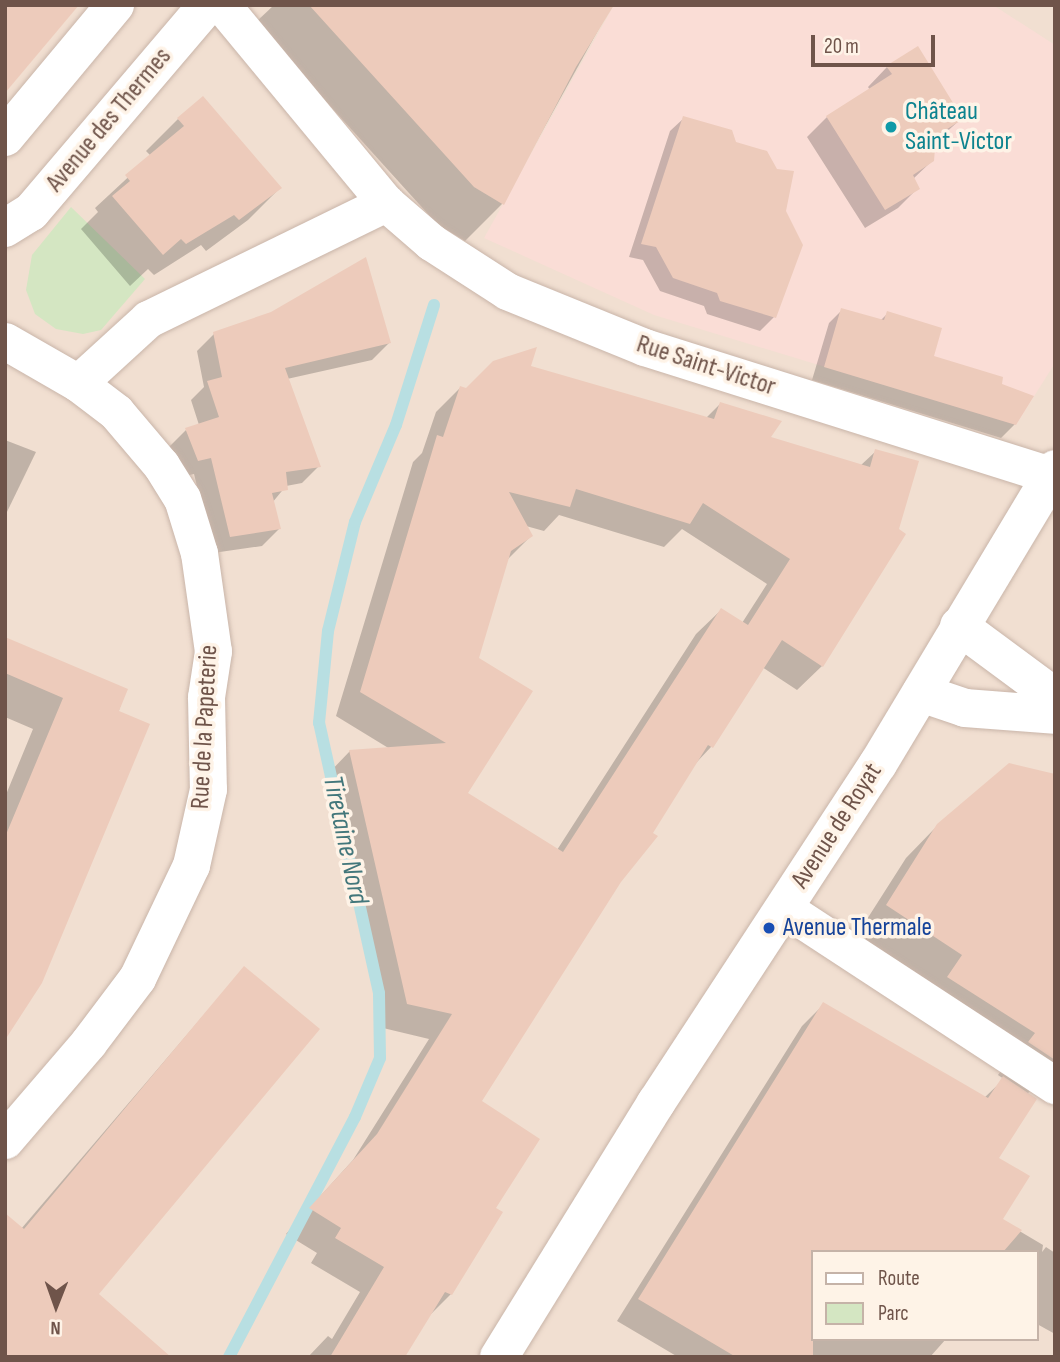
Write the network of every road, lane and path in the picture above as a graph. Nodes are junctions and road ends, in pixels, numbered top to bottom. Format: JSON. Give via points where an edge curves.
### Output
{"nodes":[{"id":1,"x":115,"y":5,"type":"edge"},
{"id":2,"x":207,"y":5,"type":"edge"},
{"id":3,"x":222,"y":5,"type":"edge"},
{"id":4,"x":5,"y":136,"type":"edge"},
{"id":5,"x":386,"y":204,"type":"junction"},
{"id":6,"x":5,"y":228,"type":"edge"},
{"id":7,"x":5,"y":341,"type":"edge"},
{"id":8,"x":78,"y":383,"type":"junction"},
{"id":9,"x":1053,"y":472,"type":"edge"},
{"id":10,"x":959,"y":626,"type":"junction"},
{"id":11,"x":921,"y":693,"type":"junction"},
{"id":12,"x":1055,"y":697,"type":"edge"},
{"id":13,"x":1055,"y":716,"type":"edge"},
{"id":14,"x":784,"y":908,"type":"junction"},
{"id":15,"x":1055,"y":1085,"type":"edge"},
{"id":16,"x":5,"y":1140,"type":"edge"},
{"id":17,"x":499,"y":1357,"type":"edge"}],
"edges":[{"from":1,"to":4,"type":"main road"},
{"from":2,"to":6,"type":"main road","name":"Avenue des Thermes","via":[[31,212]]},
{"from":3,"to":5,"type":"street","name":"Rue Saint-Victor"},
{"from":5,"to":8,"type":"street","via":[[148,319]]},
{"from":5,"to":9,"type":"street","name":"Rue Saint-Victor","via":[[441,249],[507,291],[632,342]]},
{"from":7,"to":8,"type":"street","name":"Rue de la Papeterie"},
{"from":8,"to":16,"type":"street","name":"Rue de la Papeterie","via":[[116,412],[161,465],[181,498],[198,553],[213,651],[206,697],[208,789],[191,866],[137,978]]},
{"from":9,"to":10,"type":"main road","name":"Avenue de Royat"},
{"from":10,"to":11,"type":"main road","name":"Avenue de Royat"},
{"from":10,"to":12,"type":"main road"},
{"from":11,"to":13,"type":"main road","via":[[965,708]]},
{"from":11,"to":14,"type":"main road","name":"Avenue de Royat"},
{"from":14,"to":15,"type":"street"},
{"from":14,"to":17,"type":"main road","name":"Avenue de Royat"}]}
